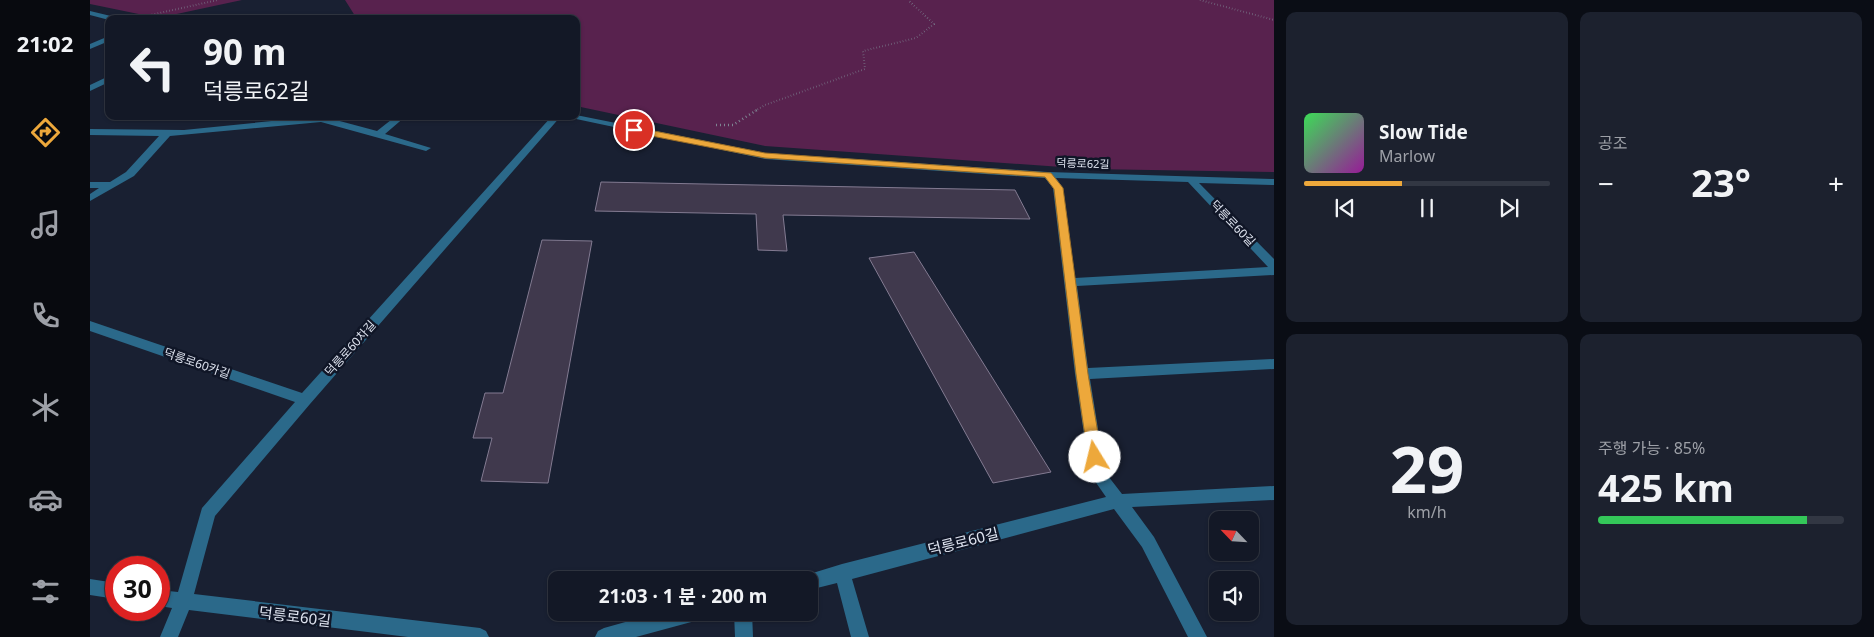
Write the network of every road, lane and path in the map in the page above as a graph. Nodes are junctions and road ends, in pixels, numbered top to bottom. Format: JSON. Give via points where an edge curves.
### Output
{"nodes":[{"id":1,"x":218,"y":0,"type":"edge"},
{"id":2,"x":908,"y":0,"type":"edge"},
{"id":3,"x":1200,"y":0,"type":"edge"},
{"id":4,"x":90,"y":14,"type":"edge"},
{"id":5,"x":150,"y":15,"type":"edge"},
{"id":6,"x":105,"y":17,"type":"edge"},
{"id":7,"x":1274,"y":20,"type":"edge"},
{"id":8,"x":105,"y":40,"type":"edge"},
{"id":9,"x":90,"y":47,"type":"edge"},
{"id":10,"x":105,"y":80,"type":"edge"},
{"id":11,"x":90,"y":88,"type":"edge"},
{"id":12,"x":580,"y":119,"type":"edge"},
{"id":13,"x":310,"y":120,"type":"edge"},
{"id":14,"x":324,"y":120,"type":"edge"},
{"id":15,"x":397,"y":120,"type":"edge"},
{"id":16,"x":553,"y":120,"type":"edge"},
{"id":17,"x":714,"y":125,"type":"dead end"},
{"id":18,"x":90,"y":132,"type":"edge"},
{"id":19,"x":167,"y":133,"type":"junction"},
{"id":20,"x":378,"y":135,"type":"junction"},
{"id":21,"x":426,"y":148,"type":"dead end"},
{"id":22,"x":1048,"y":175,"type":"junction"},
{"id":23,"x":1191,"y":180,"type":"junction"},
{"id":24,"x":1274,"y":182,"type":"edge"},
{"id":25,"x":90,"y":185,"type":"edge"},
{"id":26,"x":111,"y":185,"type":"junction"},
{"id":27,"x":90,"y":198,"type":"edge"},
{"id":28,"x":1274,"y":266,"type":"edge"},
{"id":29,"x":1274,"y":271,"type":"edge"},
{"id":30,"x":1070,"y":282,"type":"junction"},
{"id":31,"x":90,"y":326,"type":"edge"},
{"id":32,"x":1274,"y":364,"type":"edge"},
{"id":33,"x":1082,"y":374,"type":"junction"},
{"id":34,"x":305,"y":400,"type":"junction"},
{"id":35,"x":1274,"y":493,"type":"edge"},
{"id":36,"x":1117,"y":502,"type":"junction"},
{"id":37,"x":842,"y":572,"type":"junction"},
{"id":38,"x":818,"y":579,"type":"edge"},
{"id":39,"x":90,"y":587,"type":"edge"},
{"id":40,"x":105,"y":589,"type":"edge"},
{"id":41,"x":170,"y":600,"type":"edge"},
{"id":42,"x":183,"y":602,"type":"junction"},
{"id":43,"x":662,"y":621,"type":"edge"},
{"id":44,"x":743,"y":621,"type":"edge"},
{"id":45,"x":431,"y":634,"type":"edge"},
{"id":46,"x":169,"y":637,"type":"edge"},
{"id":47,"x":480,"y":637,"type":"edge"},
{"id":48,"x":604,"y":637,"type":"edge"},
{"id":49,"x":744,"y":637,"type":"edge"},
{"id":50,"x":860,"y":637,"type":"edge"},
{"id":51,"x":1198,"y":637,"type":"edge"}],
"edges":[{"from":1,"to":5,"type":"path"},
{"from":2,"to":17,"type":"path","via":[[934,24],[916,38],[863,52],[866,69],[765,105],[733,125]]},
{"from":3,"to":7,"type":"path"},
{"from":4,"to":6,"type":"street"},
{"from":8,"to":9,"type":"street"},
{"from":10,"to":11,"type":"street"},
{"from":12,"to":22,"type":"street","name":"덕릉로62길","via":[[765,156]]},
{"from":13,"to":19,"type":"street"},
{"from":14,"to":20,"type":"street"},
{"from":15,"to":20,"type":"street"},
{"from":16,"to":34,"type":"street","name":"덕릉로60차길"},
{"from":18,"to":19,"type":"street"},
{"from":19,"to":26,"type":"street","via":[[130,174]]},
{"from":20,"to":21,"type":"street"},
{"from":22,"to":23,"type":"street","name":"덕릉로62길"},
{"from":22,"to":30,"type":"street","via":[[1058,188]]},
{"from":23,"to":24,"type":"street","name":"덕릉로62길"},
{"from":23,"to":28,"type":"street","name":"덕릉로60길"},
{"from":25,"to":26,"type":"street"},
{"from":26,"to":27,"type":"street"},
{"from":29,"to":30,"type":"street"},
{"from":30,"to":33,"type":"street"},
{"from":31,"to":34,"type":"street","name":"덕릉로60카길"},
{"from":32,"to":33,"type":"street"},
{"from":33,"to":36,"type":"street","via":[[1098,474]]},
{"from":34,"to":42,"type":"street","name":"덕릉로60차길","via":[[208,513]]},
{"from":35,"to":36,"type":"street","name":"덕릉로60길"},
{"from":36,"to":37,"type":"street","name":"덕릉로60길"},
{"from":36,"to":51,"type":"street","via":[[1148,542]]},
{"from":37,"to":38,"type":"street","name":"덕릉로60길"},
{"from":37,"to":50,"type":"street"},
{"from":39,"to":40,"type":"street"},
{"from":41,"to":42,"type":"street","name":"덕릉로60길"},
{"from":42,"to":45,"type":"street","name":"덕릉로60길"},
{"from":42,"to":46,"type":"street","name":"덕릉로60차길"},
{"from":43,"to":48,"type":"street"},
{"from":44,"to":49,"type":"street"},
{"from":45,"to":47,"type":"street","name":"덕릉로60길"}]}
